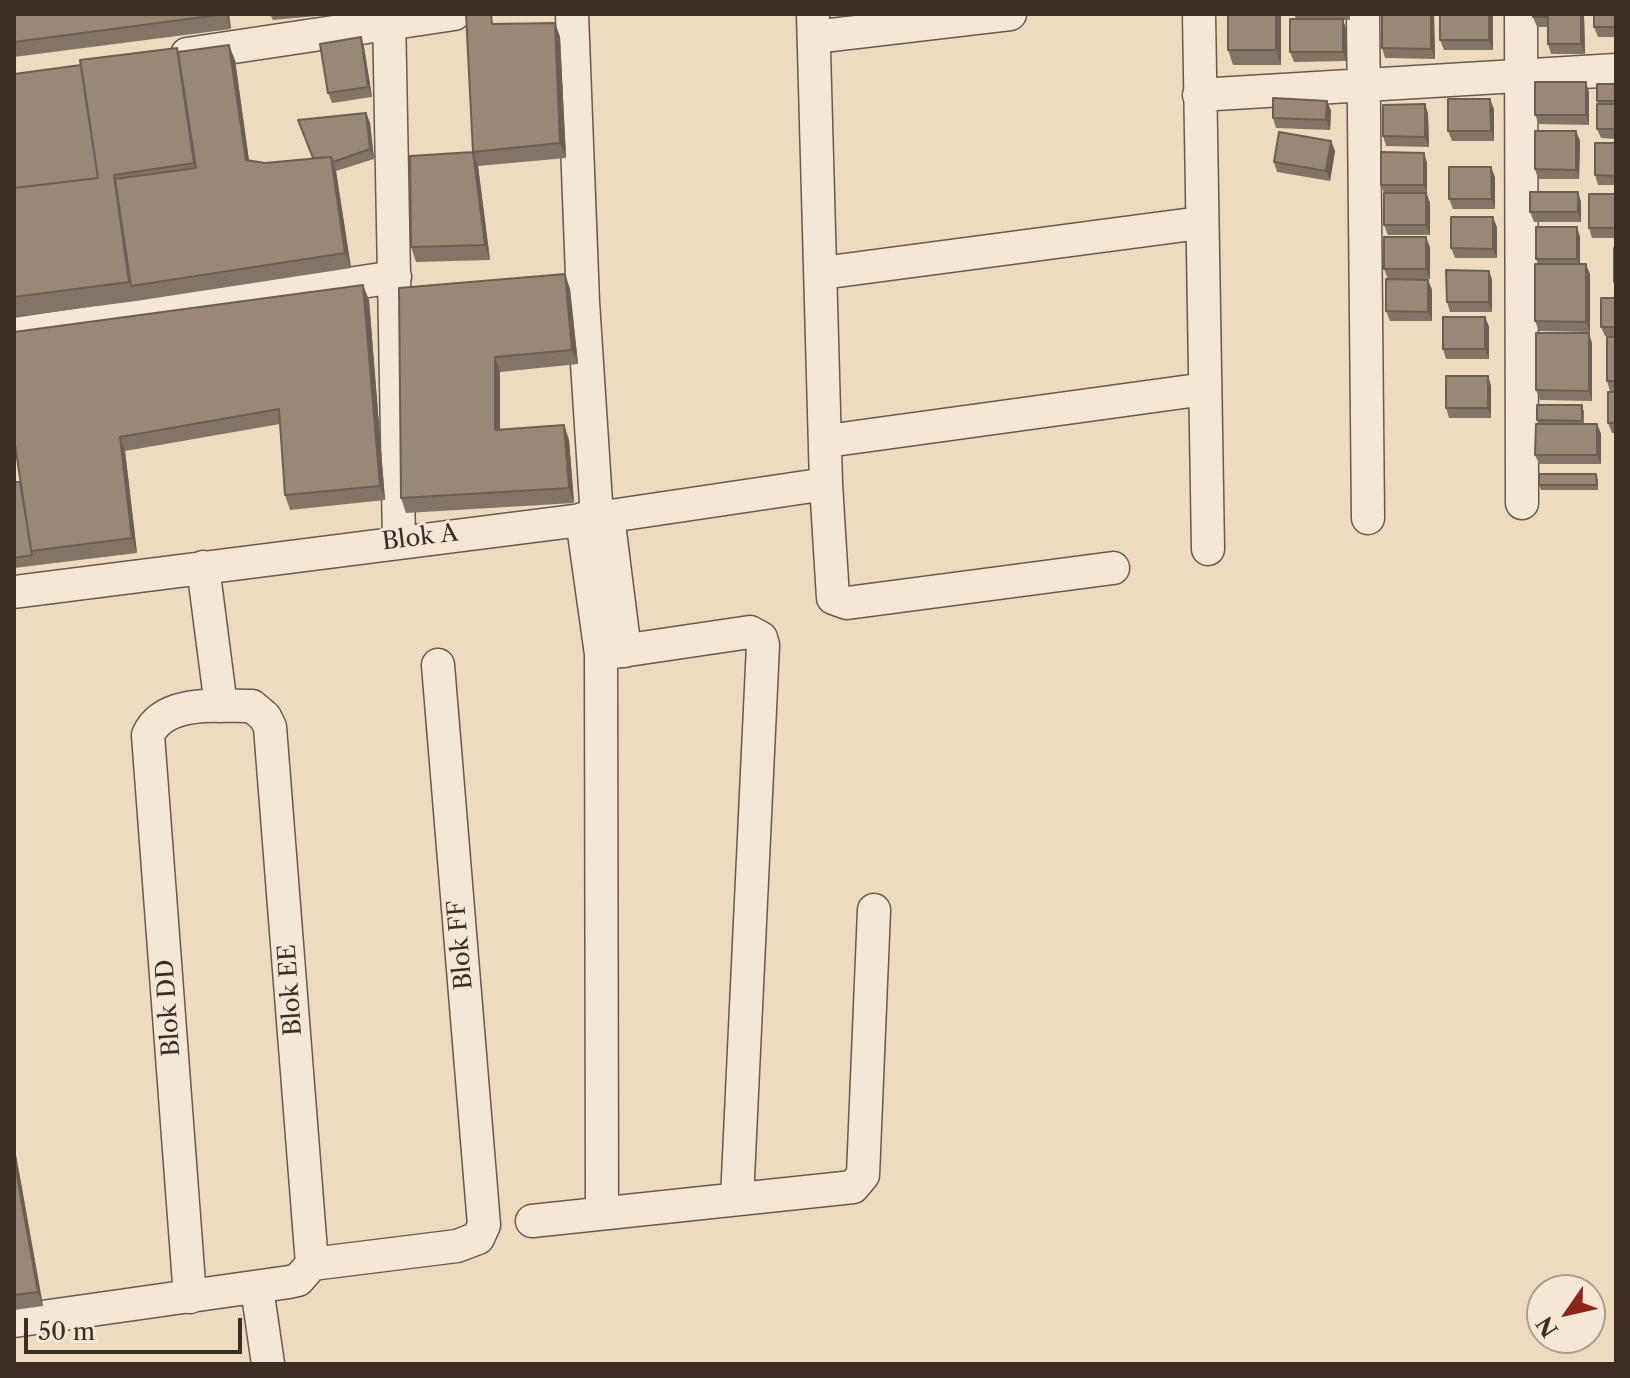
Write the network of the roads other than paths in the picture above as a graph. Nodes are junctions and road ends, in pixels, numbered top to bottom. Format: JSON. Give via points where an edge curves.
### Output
{"nodes":[{"id":1,"x":454,"y":14,"type":"edge"},
{"id":2,"x":572,"y":14,"type":"edge"},
{"id":3,"x":1010,"y":14,"type":"edge"},
{"id":4,"x":1199,"y":14,"type":"edge"},
{"id":5,"x":1363,"y":14,"type":"edge"},
{"id":6,"x":1521,"y":14,"type":"edge"},
{"id":7,"x":388,"y":19,"type":"edge"},
{"id":8,"x":814,"y":26,"type":"edge"},
{"id":9,"x":154,"y":59,"type":"edge"},
{"id":10,"x":1616,"y":70,"type":"edge"},
{"id":11,"x":1521,"y":77,"type":"junction"},
{"id":12,"x":1364,"y":87,"type":"junction"},
{"id":13,"x":1199,"y":95,"type":"junction"},
{"id":14,"x":1200,"y":223,"type":"junction"},
{"id":15,"x":822,"y":273,"type":"junction"},
{"id":16,"x":395,"y":277,"type":"junction"},
{"id":17,"x":14,"y":334,"type":"edge"},
{"id":18,"x":1205,"y":389,"type":"junction"},
{"id":19,"x":827,"y":441,"type":"junction"},
{"id":20,"x":826,"y":484,"type":"junction"},
{"id":21,"x":1522,"y":503,"type":"dead end"},
{"id":22,"x":596,"y":518,"type":"junction"},
{"id":23,"x":1368,"y":518,"type":"dead end"},
{"id":24,"x":399,"y":540,"type":"junction"},
{"id":25,"x":1208,"y":549,"type":"dead end"},
{"id":26,"x":203,"y":567,"type":"junction"},
{"id":27,"x":1113,"y":568,"type":"dead end"},
{"id":28,"x":14,"y":592,"type":"edge"},
{"id":29,"x":613,"y":652,"type":"junction"},
{"id":30,"x":438,"y":665,"type":"dead end"},
{"id":31,"x":221,"y":706,"type":"junction"},
{"id":32,"x":874,"y":910,"type":"dead end"},
{"id":33,"x":737,"y":1199,"type":"junction"},
{"id":34,"x":602,"y":1212,"type":"junction"},
{"id":35,"x":532,"y":1221,"type":"dead end"},
{"id":36,"x":312,"y":1264,"type":"junction"},
{"id":37,"x":257,"y":1288,"type":"junction"},
{"id":38,"x":190,"y":1297,"type":"junction"},
{"id":39,"x":14,"y":1321,"type":"edge"},
{"id":40,"x":268,"y":1364,"type":"edge"}],
"edges":[{"from":1,"to":7,"type":"street"},
{"from":2,"to":22,"type":"street"},
{"from":3,"to":8,"type":"street"},
{"from":4,"to":13,"type":"street"},
{"from":5,"to":12,"type":"street"},
{"from":6,"to":11,"type":"street"},
{"from":7,"to":9,"type":"street"},
{"from":7,"to":16,"type":"street"},
{"from":8,"to":15,"type":"street"},
{"from":10,"to":11,"type":"street"},
{"from":11,"to":12,"type":"street"},
{"from":11,"to":21,"type":"street"},
{"from":12,"to":13,"type":"street"},
{"from":12,"to":23,"type":"street"},
{"from":13,"to":14,"type":"street"},
{"from":14,"to":15,"type":"street"},
{"from":14,"to":18,"type":"street"},
{"from":15,"to":19,"type":"street"},
{"from":16,"to":17,"type":"street"},
{"from":16,"to":24,"type":"street"},
{"from":18,"to":19,"type":"street"},
{"from":18,"to":25,"type":"street"},
{"from":19,"to":20,"type":"street"},
{"from":20,"to":22,"type":"street","name":"Blok A"},
{"from":20,"to":27,"type":"street","via":[[830,588],[841,603]]},
{"from":22,"to":24,"type":"street","name":"Blok A"},
{"from":22,"to":29,"type":"street"},
{"from":24,"to":26,"type":"street","name":"Blok A"},
{"from":26,"to":28,"type":"street","name":"Blok A"},
{"from":26,"to":31,"type":"street"},
{"from":29,"to":33,"type":"street","via":[[750,632],[763,645]]},
{"from":29,"to":34,"type":"street"},
{"from":30,"to":36,"type":"street","name":"Blok FF","via":[[484,1225],[471,1244]]},
{"from":31,"to":36,"type":"street","name":"Blok EE","via":[[252,706],[265,717],[271,737]]},
{"from":31,"to":38,"type":"street","name":"Blok DD","via":[[175,711],[154,721],[148,735]]},
{"from":32,"to":33,"type":"street","via":[[862,1179],[853,1187]]},
{"from":33,"to":34,"type":"street"},
{"from":34,"to":35,"type":"street"},
{"from":36,"to":37,"type":"street","via":[[298,1280]]},
{"from":37,"to":38,"type":"street"},
{"from":37,"to":40,"type":"street"},
{"from":38,"to":39,"type":"street"}]}
